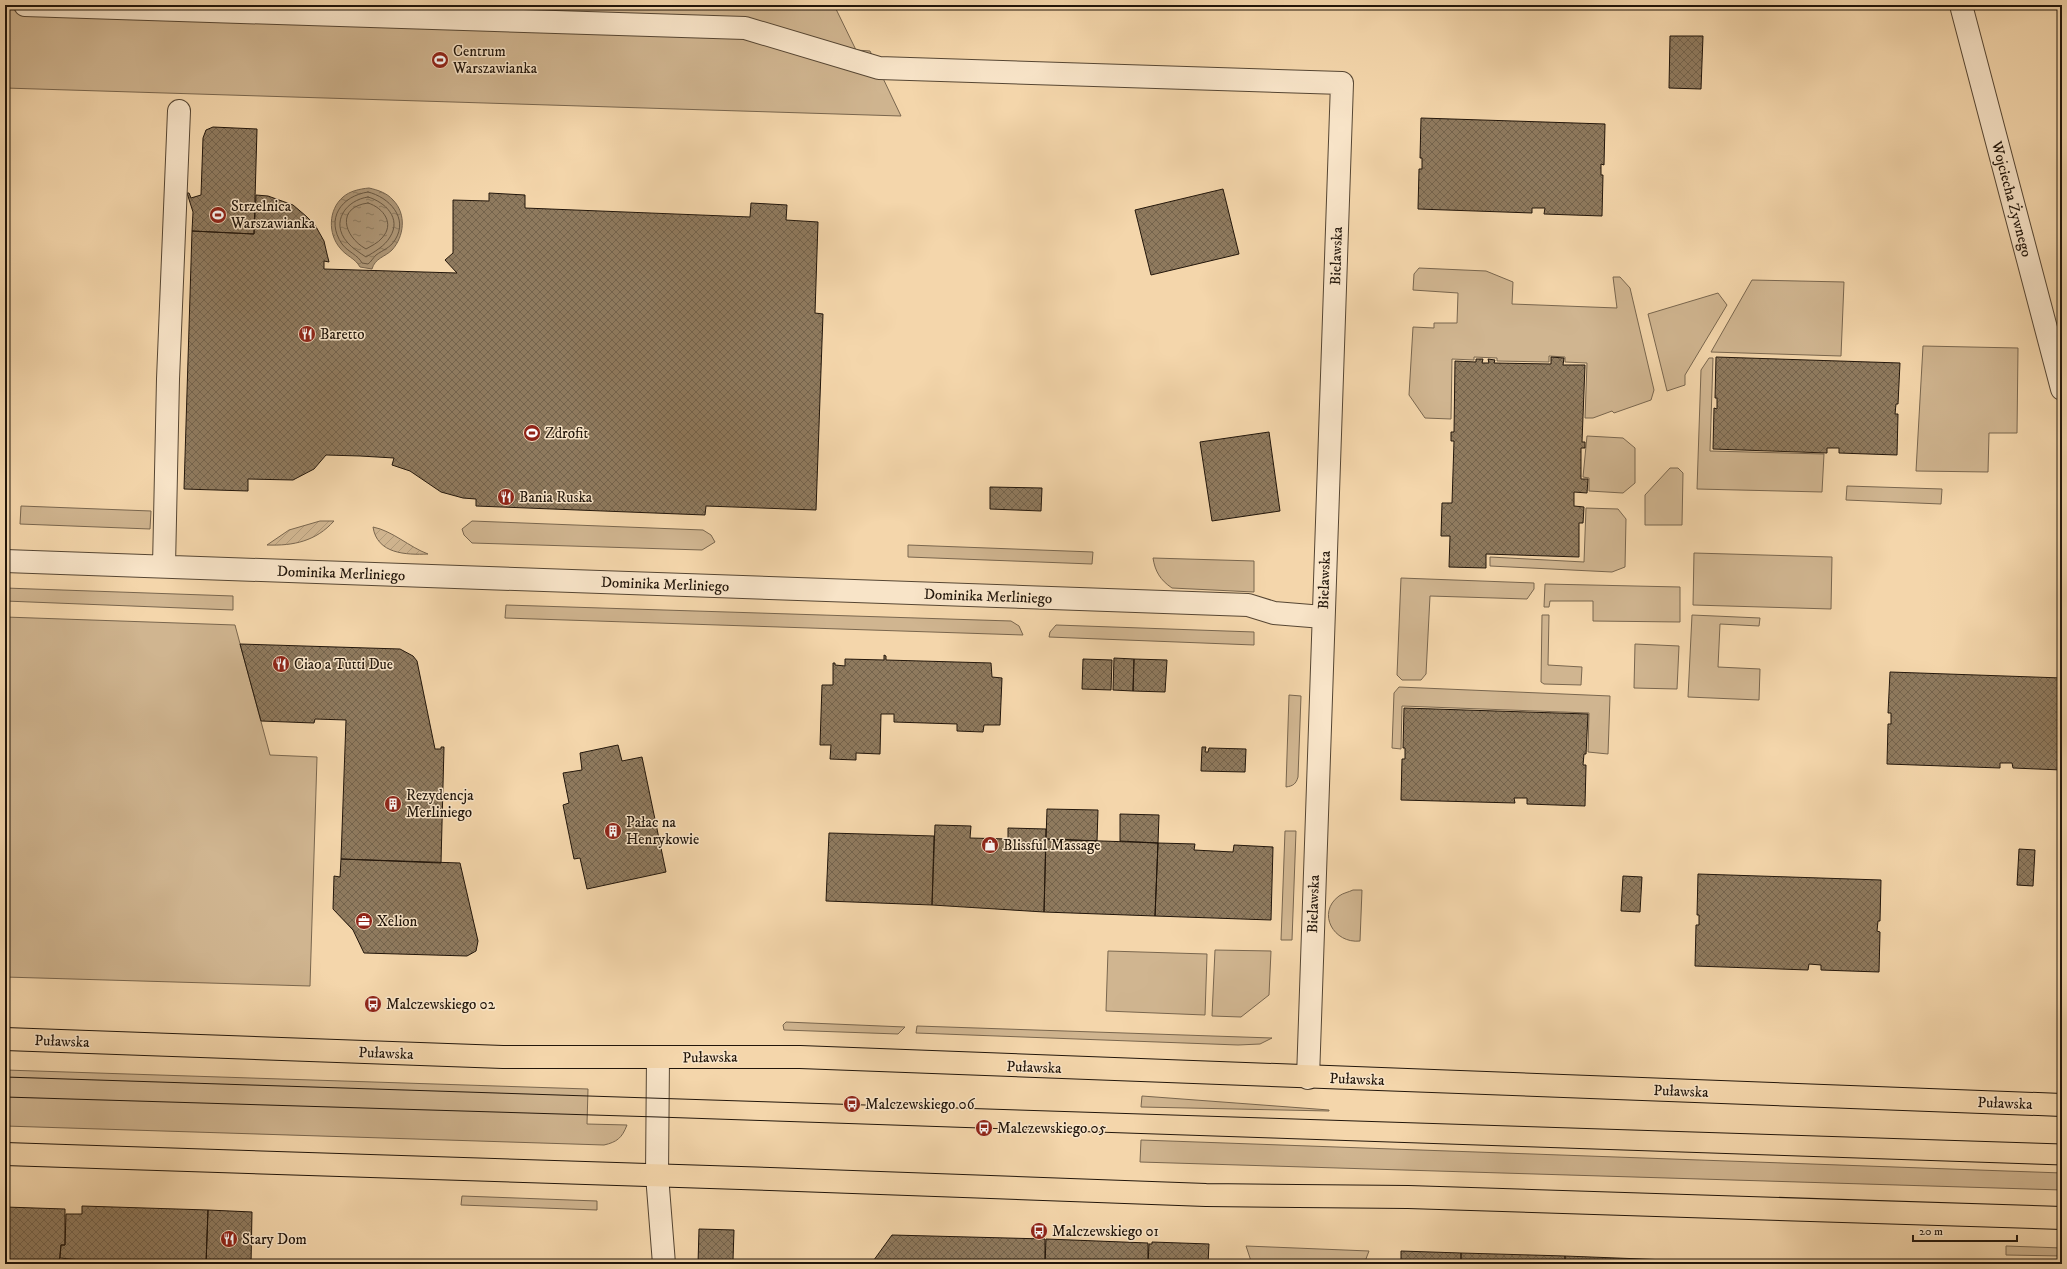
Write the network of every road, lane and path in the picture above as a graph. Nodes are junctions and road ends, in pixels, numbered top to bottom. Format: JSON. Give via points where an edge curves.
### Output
{"nodes":[{"id":1,"x":25,"y":5,"type":"edge"},
{"id":2,"x":1962,"y":9,"type":"dead end"},
{"id":3,"x":179,"y":111,"type":"dead end"},
{"id":4,"x":2062,"y":389,"type":"edge"},
{"id":5,"x":5,"y":561,"type":"edge"},
{"id":6,"x":164,"y":566,"type":"junction"},
{"id":7,"x":1323,"y":617,"type":"junction"},
{"id":8,"x":5,"y":1039,"type":"edge"},
{"id":9,"x":658,"y":1057,"type":"junction"},
{"id":10,"x":1308,"y":1078,"type":"junction"},
{"id":11,"x":2062,"y":1105,"type":"edge"},
{"id":12,"x":5,"y":1154,"type":"edge"},
{"id":13,"x":656,"y":1175,"type":"junction"},
{"id":14,"x":2062,"y":1218,"type":"edge"},
{"id":15,"x":664,"y":1264,"type":"edge"}],
"edges":[{"from":1,"to":7,"type":"street","name":"Bielawska","via":[[745,28],[879,68],[1342,83]]},
{"from":2,"to":4,"type":"street","name":"Wojciecha Żywnego"},
{"from":3,"to":6,"type":"street","via":[[168,379]]},
{"from":5,"to":6,"type":"street","name":"Dominika Merliniego"},
{"from":6,"to":7,"type":"street","name":"Dominika Merliniego","via":[[1248,605],[1274,613]]},
{"from":7,"to":10,"type":"street","name":"Bielawska"},
{"from":8,"to":9,"type":"main road","name":"Puławska","via":[[378,1053]]},
{"from":9,"to":10,"type":"main road","name":"Puławska","via":[[800,1057]]},
{"from":9,"to":13,"type":"street"},
{"from":10,"to":11,"type":"main road","name":"Puławska"},
{"from":12,"to":13,"type":"main road"},
{"from":13,"to":14,"type":"main road","via":[[1206,1195],[1408,1197]]},
{"from":13,"to":15,"type":"street"}]}
